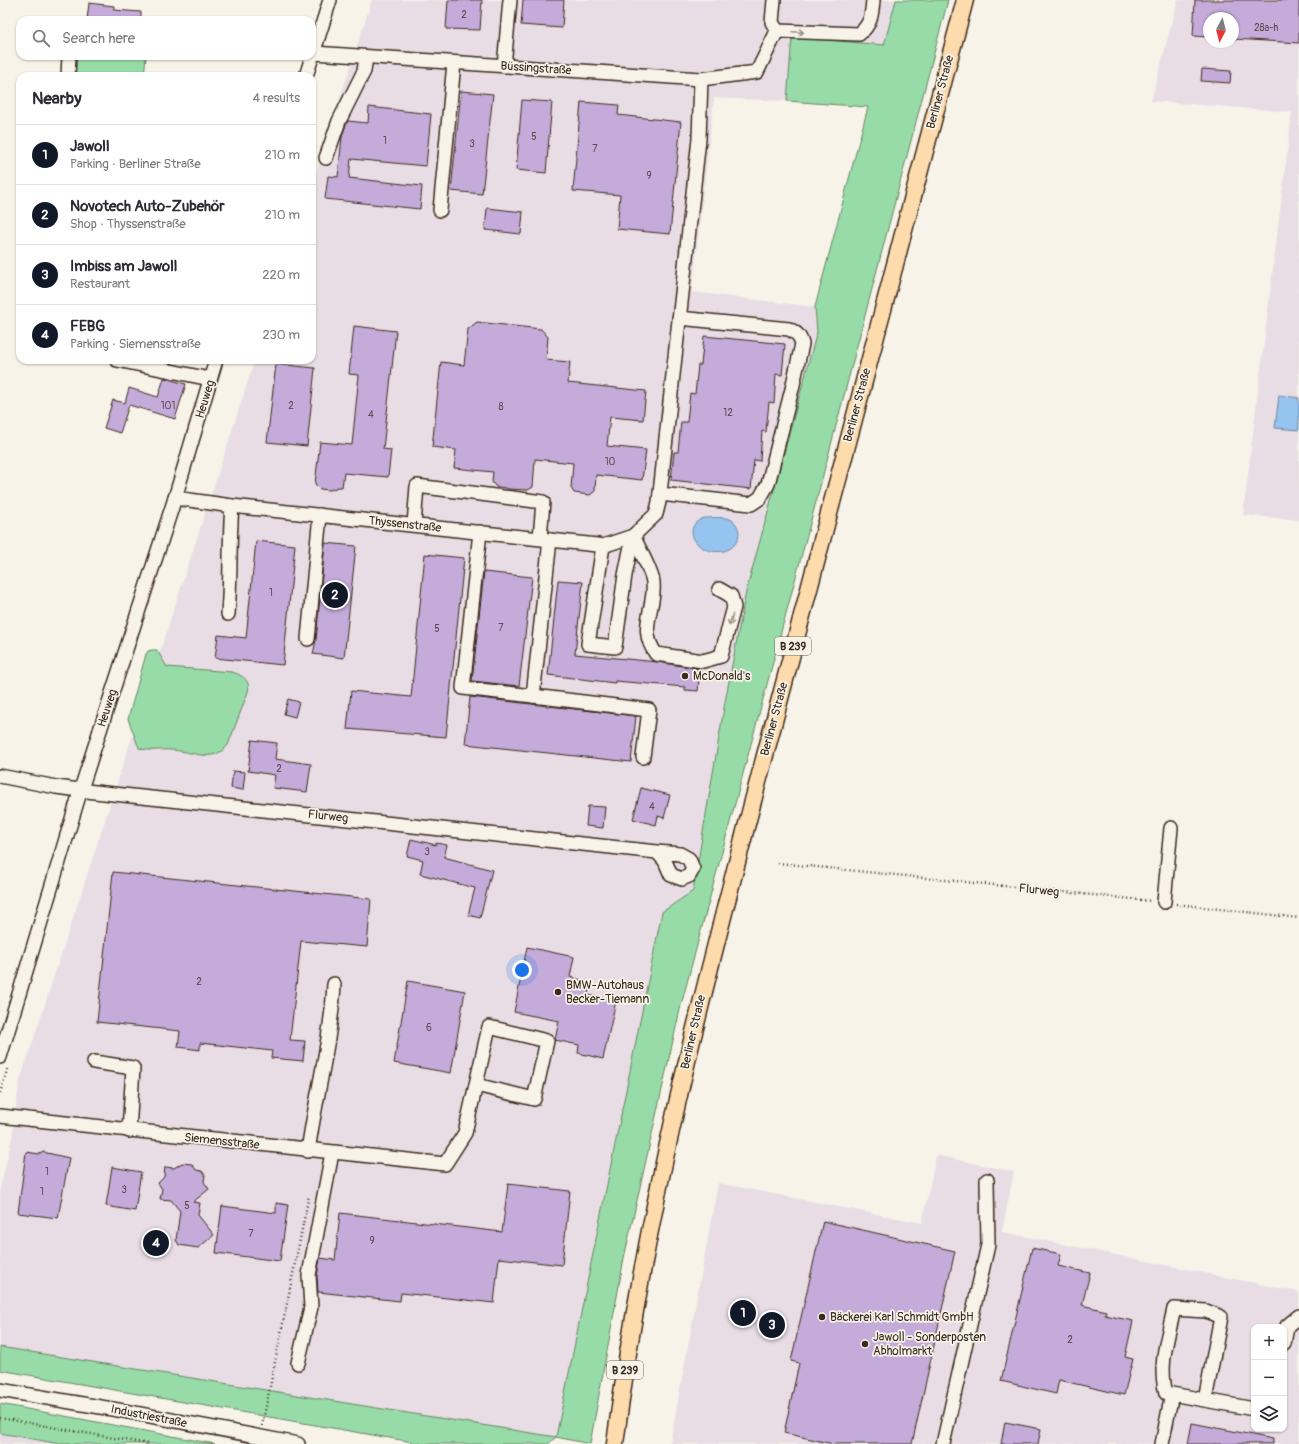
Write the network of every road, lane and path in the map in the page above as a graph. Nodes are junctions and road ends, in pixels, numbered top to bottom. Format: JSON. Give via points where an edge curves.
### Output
{"nodes":[{"id":1,"x":330,"y":0,"type":"edge"},
{"id":2,"x":510,"y":0,"type":"edge"},
{"id":3,"x":774,"y":0,"type":"edge"},
{"id":4,"x":873,"y":0,"type":"edge"},
{"id":5,"x":965,"y":0,"type":"edge"},
{"id":6,"x":777,"y":30,"type":"junction"},
{"id":7,"x":316,"y":46,"type":"edge"},
{"id":8,"x":316,"y":53,"type":"edge"},
{"id":9,"x":366,"y":57,"type":"junction"},
{"id":10,"x":70,"y":60,"type":"edge"},
{"id":11,"x":312,"y":60,"type":"edge"},
{"id":12,"x":454,"y":63,"type":"junction"},
{"id":13,"x":504,"y":66,"type":"junction"},
{"id":14,"x":68,"y":72,"type":"edge"},
{"id":15,"x":307,"y":72,"type":"edge"},
{"id":16,"x":702,"y":79,"type":"junction"},
{"id":17,"x":326,"y":158,"type":"dead end"},
{"id":18,"x":440,"y":210,"type":"dead end"},
{"id":19,"x":679,"y":318,"type":"junction"},
{"id":20,"x":137,"y":364,"type":"edge"},
{"id":21,"x":215,"y":364,"type":"edge"},
{"id":22,"x":210,"y":379,"type":"junction"},
{"id":23,"x":660,"y":494,"type":"junction"},
{"id":24,"x":175,"y":498,"type":"junction"},
{"id":25,"x":232,"y":506,"type":"junction"},
{"id":26,"x":320,"y":515,"type":"junction"},
{"id":27,"x":414,"y":525,"type":"junction"},
{"id":28,"x":480,"y":532,"type":"junction"},
{"id":29,"x":633,"y":536,"type":"junction"},
{"id":30,"x":545,"y":539,"type":"junction"},
{"id":31,"x":603,"y":546,"type":"junction"},
{"id":32,"x":719,"y":589,"type":"dead end"},
{"id":33,"x":228,"y":614,"type":"dead end"},
{"id":34,"x":308,"y":639,"type":"dead end"},
{"id":35,"x":533,"y":696,"type":"junction"},
{"id":36,"x":643,"y":757,"type":"dead end"},
{"id":37,"x":0,"y":776,"type":"edge"},
{"id":38,"x":81,"y":789,"type":"junction"},
{"id":39,"x":1171,"y":828,"type":"dead end"},
{"id":40,"x":657,"y":852,"type":"dead end"},
{"id":41,"x":778,"y":863,"type":"dead end"},
{"id":42,"x":1164,"y":902,"type":"junction"},
{"id":43,"x":1299,"y":918,"type":"edge"},
{"id":44,"x":334,"y":984,"type":"dead end"},
{"id":45,"x":0,"y":1057,"type":"edge"},
{"id":46,"x":94,"y":1062,"type":"dead end"},
{"id":47,"x":476,"y":1085,"type":"junction"},
{"id":48,"x":0,"y":1116,"type":"edge"},
{"id":49,"x":128,"y":1131,"type":"junction"},
{"id":50,"x":308,"y":1151,"type":"junction"},
{"id":51,"x":332,"y":1153,"type":"junction"},
{"id":52,"x":986,"y":1180,"type":"dead end"},
{"id":53,"x":310,"y":1191,"type":"dead end"},
{"id":54,"x":1299,"y":1316,"type":"edge"},
{"id":55,"x":1287,"y":1326,"type":"edge"},
{"id":56,"x":298,"y":1363,"type":"dead end"},
{"id":57,"x":0,"y":1390,"type":"edge"},
{"id":58,"x":1172,"y":1394,"type":"junction"},
{"id":59,"x":1205,"y":1400,"type":"junction"},
{"id":60,"x":1251,"y":1408,"type":"edge"},
{"id":61,"x":0,"y":1418,"type":"edge"},
{"id":62,"x":260,"y":1437,"type":"junction"},
{"id":63,"x":148,"y":1444,"type":"edge"},
{"id":64,"x":298,"y":1444,"type":"edge"},
{"id":65,"x":615,"y":1444,"type":"edge"},
{"id":66,"x":943,"y":1444,"type":"edge"},
{"id":67,"x":1162,"y":1444,"type":"edge"}],
"edges":[{"from":1,"to":7,"type":"street"},
{"from":2,"to":13,"type":"street"},
{"from":3,"to":6,"type":"street","via":[[772,22]]},
{"from":6,"to":4,"type":"street","one_way":true,"via":[[858,34],[865,30],[869,23]]},
{"from":5,"to":65,"type":"main road","name":"Berliner Straße","number":"B 239","via":[[704,985],[655,1202],[625,1368]]},
{"from":6,"to":16,"type":"street","name":"Büssingstraße","via":[[757,72]]},
{"from":8,"to":9,"type":"street","name":"Büssingstraße"},
{"from":9,"to":12,"type":"street","name":"Büssingstraße"},
{"from":9,"to":17,"type":"street","via":[[364,71],[339,121]]},
{"from":10,"to":14,"type":"street"},
{"from":11,"to":15,"type":"street"},
{"from":12,"to":13,"type":"street","name":"Büssingstraße"},
{"from":12,"to":18,"type":"street"},
{"from":13,"to":16,"type":"street","name":"Büssingstraße"},
{"from":16,"to":19,"type":"street","via":[[699,139]]},
{"from":19,"to":23,"type":"street"},
{"from":19,"to":23,"type":"street","via":[[789,329],[796,332],[802,344],[768,484],[760,498],[750,504]]},
{"from":20,"to":22,"type":"street"},
{"from":21,"to":22,"type":"street","name":"Heuweg"},
{"from":22,"to":24,"type":"street","name":"Heuweg"},
{"from":23,"to":29,"type":"street","via":[[656,514]]},
{"from":24,"to":25,"type":"street","name":"Thyssenstraße"},
{"from":24,"to":38,"type":"street","name":"Heuweg"},
{"from":25,"to":26,"type":"street","name":"Thyssenstraße"},
{"from":25,"to":33,"type":"street"},
{"from":26,"to":27,"type":"street","name":"Thyssenstraße"},
{"from":26,"to":34,"type":"street"},
{"from":27,"to":28,"type":"street","name":"Thyssenstraße"},
{"from":27,"to":30,"type":"street","via":[[417,486],[543,502]]},
{"from":28,"to":30,"type":"street","name":"Thyssenstraße"},
{"from":28,"to":35,"type":"street","via":[[463,688]]},
{"from":29,"to":31,"type":"street","name":"Thyssenstraße"},
{"from":29,"to":31,"type":"street","via":[[615,647],[588,644]]},
{"from":32,"to":29,"type":"street","one_way":true,"via":[[731,596],[734,607],[721,656],[703,661],[656,654],[649,645],[647,633],[653,581]]},
{"from":30,"to":31,"type":"street","name":"Thyssenstraße"},
{"from":30,"to":35,"type":"street"},
{"from":35,"to":36,"type":"street","via":[[649,710]]},
{"from":37,"to":38,"type":"street","name":"Flurweg"},
{"from":38,"to":40,"type":"street","name":"Flurweg"},
{"from":38,"to":45,"type":"street","name":"Heuweg"},
{"from":39,"to":42,"type":"street"},
{"from":41,"to":42,"type":"path","name":"Flurweg"},
{"from":42,"to":43,"type":"path","name":"Flurweg"},
{"from":44,"to":50,"type":"street","via":[[329,1041],[313,1114]]},
{"from":46,"to":49,"type":"street","via":[[133,1068]]},
{"from":47,"to":47,"type":"street","via":[[489,1028],[547,1041],[534,1099]]},
{"from":47,"to":51,"type":"street","name":"Siemensstraße","via":[[465,1133],[445,1164]]},
{"from":48,"to":49,"type":"street","name":"Siemensstraße"},
{"from":49,"to":50,"type":"street","name":"Siemensstraße"},
{"from":50,"to":51,"type":"street","name":"Siemensstraße"},
{"from":51,"to":56,"type":"street","via":[[309,1275],[311,1307]]},
{"from":52,"to":66,"type":"street","via":[[988,1246]]},
{"from":53,"to":62,"type":"path"},
{"from":54,"to":55,"type":"street"},
{"from":57,"to":62,"type":"street","name":"Industriestraße"},
{"from":58,"to":59,"type":"street"},
{"from":58,"to":59,"type":"street","via":[[1166,1393],[1163,1380],[1164,1353],[1174,1309],[1206,1311],[1221,1317]]},
{"from":58,"to":67,"type":"street"},
{"from":59,"to":60,"type":"street"},
{"from":61,"to":63,"type":"path"},
{"from":62,"to":64,"type":"street","name":"Industriestraße"}]}
